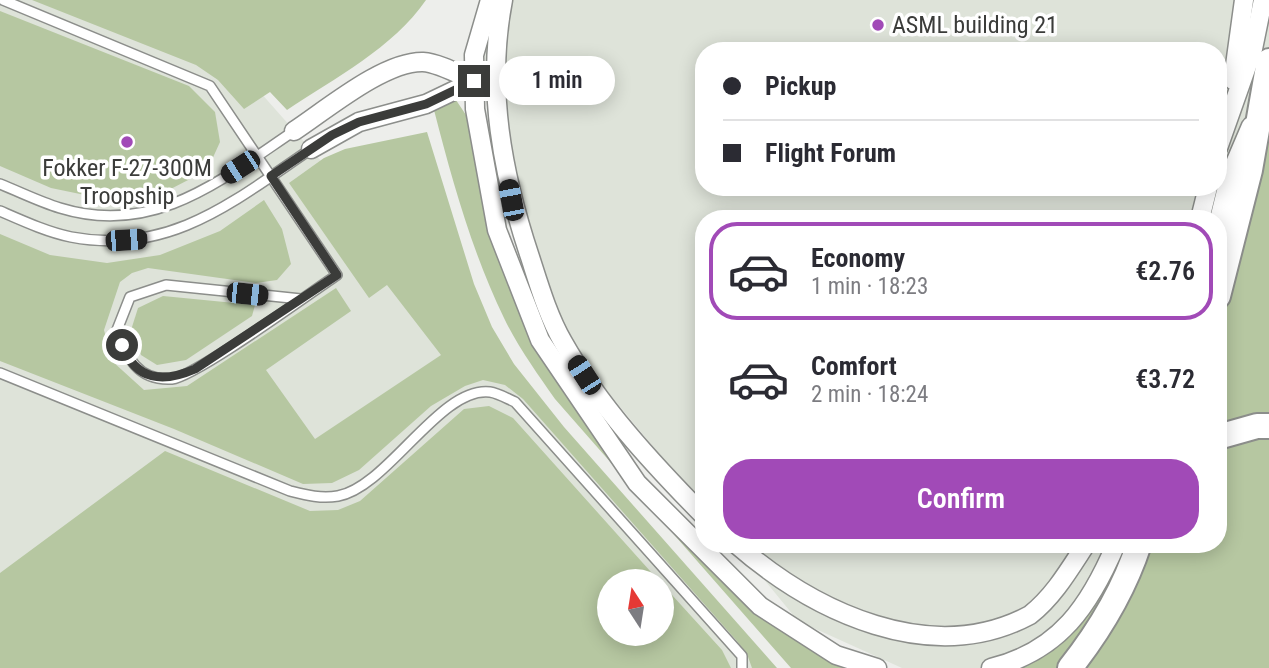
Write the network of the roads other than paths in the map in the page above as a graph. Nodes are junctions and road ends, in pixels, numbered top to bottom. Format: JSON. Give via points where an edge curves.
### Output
{"nodes":[{"id":1,"x":3,"y":0,"type":"edge"},
{"id":2,"x":490,"y":0,"type":"edge"},
{"id":3,"x":503,"y":0,"type":"edge"},
{"id":4,"x":1244,"y":0,"type":"edge"},
{"id":5,"x":1263,"y":0,"type":"edge"},
{"id":6,"x":1269,"y":61,"type":"edge"},
{"id":7,"x":474,"y":81,"type":"junction"},
{"id":8,"x":1262,"y":100,"type":"junction"},
{"id":9,"x":1227,"y":111,"type":"edge"},
{"id":10,"x":1227,"y":117,"type":"edge"},
{"id":11,"x":294,"y":131,"type":"joint"},
{"id":12,"x":311,"y":149,"type":"joint"},
{"id":13,"x":258,"y":155,"type":"junction"},
{"id":14,"x":271,"y":176,"type":"junction"},
{"id":15,"x":0,"y":184,"type":"edge"},
{"id":16,"x":1227,"y":187,"type":"edge"},
{"id":17,"x":0,"y":211,"type":"edge"},
{"id":18,"x":1227,"y":261,"type":"edge"},
{"id":19,"x":545,"y":298,"type":"junction"},
{"id":20,"x":301,"y":299,"type":"junction"},
{"id":21,"x":540,"y":340,"type":"junction"},
{"id":22,"x":573,"y":358,"type":"junction"},
{"id":23,"x":0,"y":373,"type":"edge"},
{"id":24,"x":1269,"y":426,"type":"edge"},
{"id":25,"x":1227,"y":434,"type":"edge"},
{"id":26,"x":695,"y":509,"type":"edge"},
{"id":27,"x":695,"y":541,"type":"edge"},
{"id":28,"x":707,"y":553,"type":"edge"},
{"id":29,"x":713,"y":553,"type":"edge"},
{"id":30,"x":747,"y":553,"type":"edge"},
{"id":31,"x":1080,"y":553,"type":"edge"},
{"id":32,"x":1087,"y":553,"type":"edge"},
{"id":33,"x":1127,"y":553,"type":"edge"},
{"id":34,"x":1131,"y":553,"type":"edge"},
{"id":35,"x":717,"y":563,"type":"junction"},
{"id":36,"x":1072,"y":566,"type":"junction"},
{"id":37,"x":776,"y":576,"type":"junction"},
{"id":38,"x":743,"y":668,"type":"edge"},
{"id":39,"x":877,"y":668,"type":"edge"},
{"id":40,"x":991,"y":668,"type":"edge"},
{"id":41,"x":1070,"y":668,"type":"edge"}],
"edges":[{"from":1,"to":13,"type":"lane","via":[[209,86]]},
{"from":2,"to":7,"type":"street","via":[[474,55]]},
{"from":3,"to":19,"type":"street","via":[[495,81],[500,141],[511,200]]},
{"from":4,"to":9,"type":"street"},
{"from":5,"to":10,"type":"street","via":[[1253,50]]},
{"from":6,"to":8,"type":"main road"},
{"from":7,"to":11,"type":"street","via":[[425,62],[412,64],[367,82]]},
{"from":7,"to":12,"type":"street","via":[[426,104],[359,122]]},
{"from":7,"to":21,"type":"street","via":[[497,230]]},
{"from":8,"to":16,"type":"street"},
{"from":8,"to":18,"type":"main road"},
{"from":11,"to":13,"type":"lane"},
{"from":12,"to":14,"type":"lane"},
{"from":13,"to":14,"type":"lane"},
{"from":13,"to":15,"type":"lane","via":[[172,207],[135,215],[98,216],[61,208]]},
{"from":14,"to":17,"type":"lane","via":[[212,215],[181,230],[145,239],[107,242],[69,237]]},
{"from":14,"to":20,"type":"lane","via":[[337,275]]},
{"from":19,"to":21,"type":"street"},
{"from":19,"to":22,"type":"street"},
{"from":20,"to":20,"type":"lane","via":[[173,379],[147,375],[128,360],[117,330],[130,297],[166,285]]},
{"from":21,"to":22,"type":"street"},
{"from":21,"to":27,"type":"street","via":[[637,483]]},
{"from":22,"to":26,"type":"street","via":[[595,392]]},
{"from":23,"to":38,"type":"lane","via":[[314,497],[340,496],[364,483],[462,396],[490,392],[515,402],[742,656]]},
{"from":24,"to":25,"type":"main road"},
{"from":28,"to":35,"type":"street"},
{"from":29,"to":35,"type":"street"},
{"from":30,"to":37,"type":"street"},
{"from":31,"to":36,"type":"street"},
{"from":32,"to":36,"type":"street"},
{"from":33,"to":40,"type":"street","via":[[1065,629],[1015,662]]},
{"from":34,"to":41,"type":"main road","via":[[1117,598]]},
{"from":35,"to":37,"type":"street"},
{"from":35,"to":39,"type":"street","via":[[760,606],[836,655]]},
{"from":36,"to":37,"type":"street","via":[[1056,590],[1014,627],[985,640],[926,648],[882,640],[849,626]]}]}
